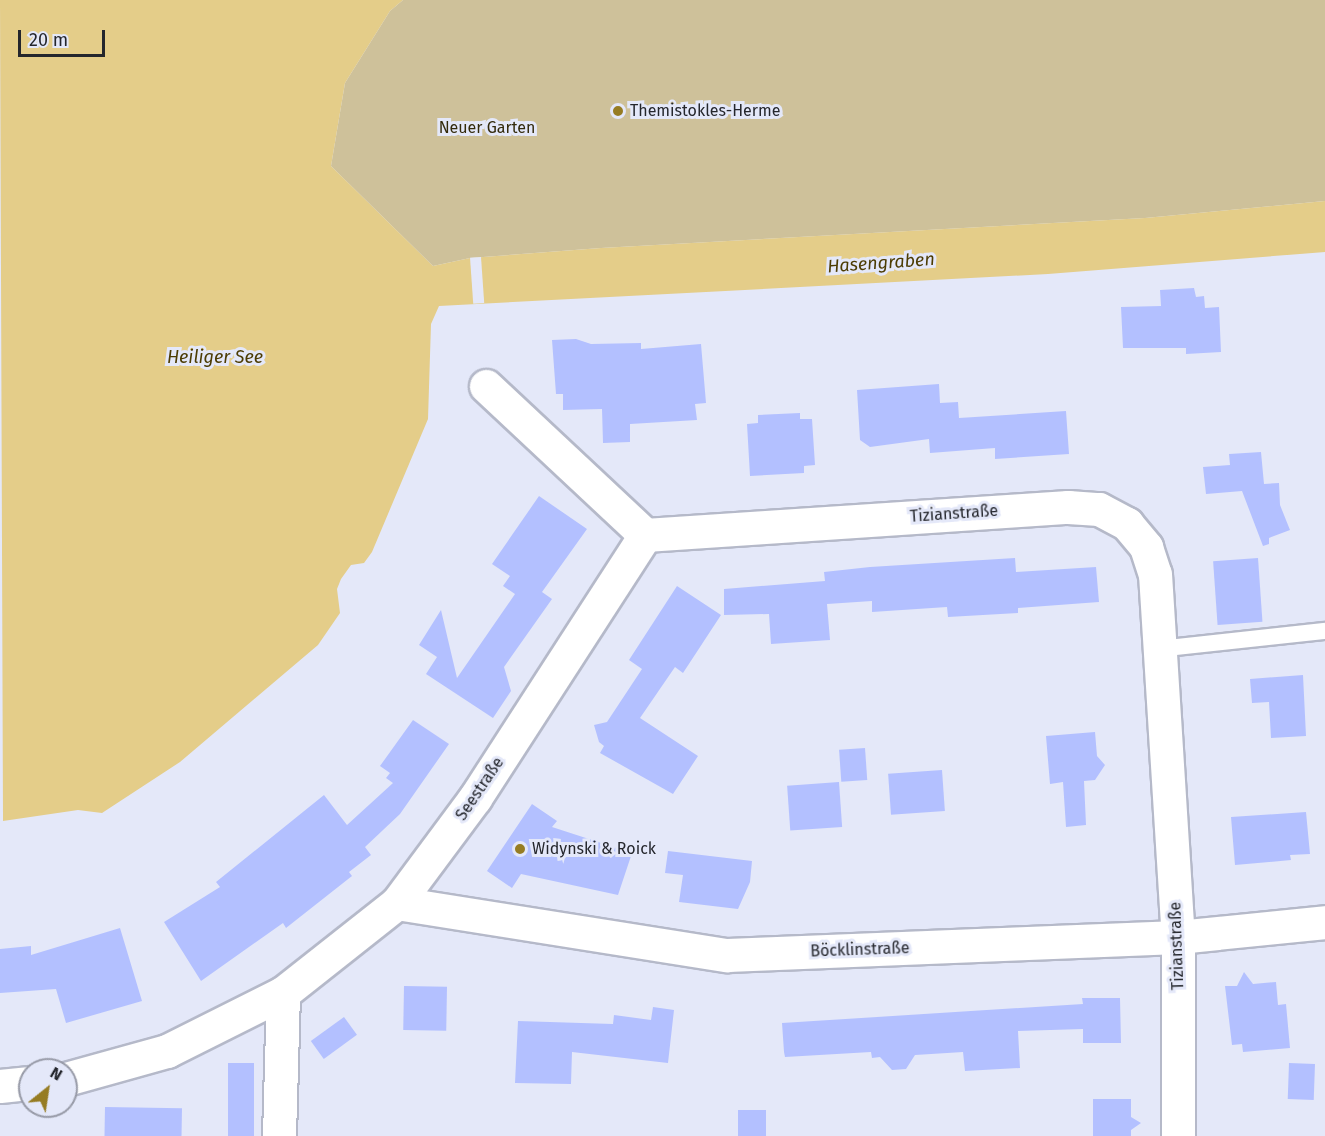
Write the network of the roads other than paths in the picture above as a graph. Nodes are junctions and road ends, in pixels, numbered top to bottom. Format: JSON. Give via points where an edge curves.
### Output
{"nodes":[{"id":1,"x":486,"y":386,"type":"dead end"},
{"id":2,"x":645,"y":535,"type":"junction"},
{"id":3,"x":1325,"y":631,"type":"edge"},
{"id":4,"x":1158,"y":649,"type":"junction"},
{"id":5,"x":397,"y":903,"type":"junction"},
{"id":6,"x":1325,"y":922,"type":"edge"},
{"id":7,"x":1178,"y":937,"type":"junction"},
{"id":8,"x":283,"y":993,"type":"junction"},
{"id":9,"x":78,"y":1076,"type":"edge"},
{"id":10,"x":18,"y":1084,"type":"edge"},
{"id":11,"x":0,"y":1086,"type":"edge"},
{"id":12,"x":279,"y":1136,"type":"edge"},
{"id":13,"x":1178,"y":1136,"type":"edge"}],
"edges":[{"from":1,"to":2,"type":"street"},
{"from":2,"to":4,"type":"street","name":"Tizianstraße","via":[[1068,507],[1099,509],[1126,524],[1146,547],[1155,574]]},
{"from":2,"to":5,"type":"street","name":"Seestraße","via":[[475,798]]},
{"from":3,"to":4,"type":"lane"},
{"from":4,"to":7,"type":"street","name":"Tizianstraße"},
{"from":5,"to":7,"type":"street","name":"Böcklinstraße","via":[[728,955]]},
{"from":5,"to":8,"type":"street","name":"Seestraße"},
{"from":6,"to":7,"type":"street","name":"Böcklinstraße"},
{"from":7,"to":13,"type":"street","name":"Tizianstraße"},
{"from":8,"to":9,"type":"street","name":"Seestraße","via":[[167,1052]]},
{"from":8,"to":12,"type":"street"},
{"from":10,"to":11,"type":"street"}]}
